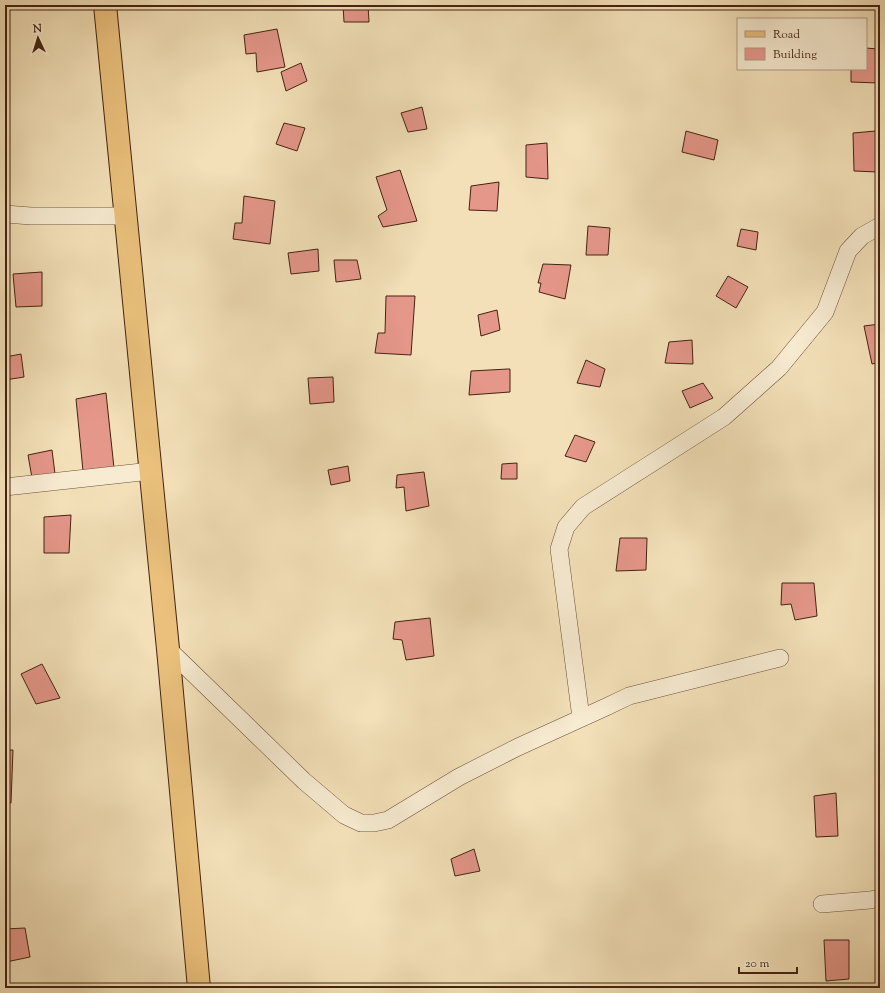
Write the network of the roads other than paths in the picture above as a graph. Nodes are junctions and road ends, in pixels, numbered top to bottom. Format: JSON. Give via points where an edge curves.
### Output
{"nodes":[{"id":1,"x":105,"y":5,"type":"edge"},
{"id":2,"x":5,"y":214,"type":"edge"},
{"id":3,"x":126,"y":216,"type":"junction"},
{"id":4,"x":880,"y":226,"type":"edge"},
{"id":5,"x":151,"y":471,"type":"junction"},
{"id":6,"x":5,"y":487,"type":"edge"},
{"id":7,"x":168,"y":649,"type":"junction"},
{"id":8,"x":780,"y":658,"type":"dead end"},
{"id":9,"x":581,"y":718,"type":"junction"},
{"id":10,"x":880,"y":898,"type":"edge"},
{"id":11,"x":822,"y":904,"type":"dead end"},
{"id":12,"x":199,"y":988,"type":"edge"}],
"edges":[{"from":1,"to":3,"type":"main road"},
{"from":2,"to":3,"type":"street"},
{"from":3,"to":5,"type":"main road"},
{"from":4,"to":9,"type":"street","via":[[862,236],[848,251],[825,312],[779,368],[724,417],[583,507],[566,527],[559,549]]},
{"from":5,"to":6,"type":"street"},
{"from":5,"to":7,"type":"main road"},
{"from":7,"to":9,"type":"street","via":[[304,781],[344,815],[361,822],[388,820],[518,747]]},
{"from":7,"to":12,"type":"main road"},
{"from":8,"to":9,"type":"street","via":[[629,696]]},
{"from":10,"to":11,"type":"street"}]}
